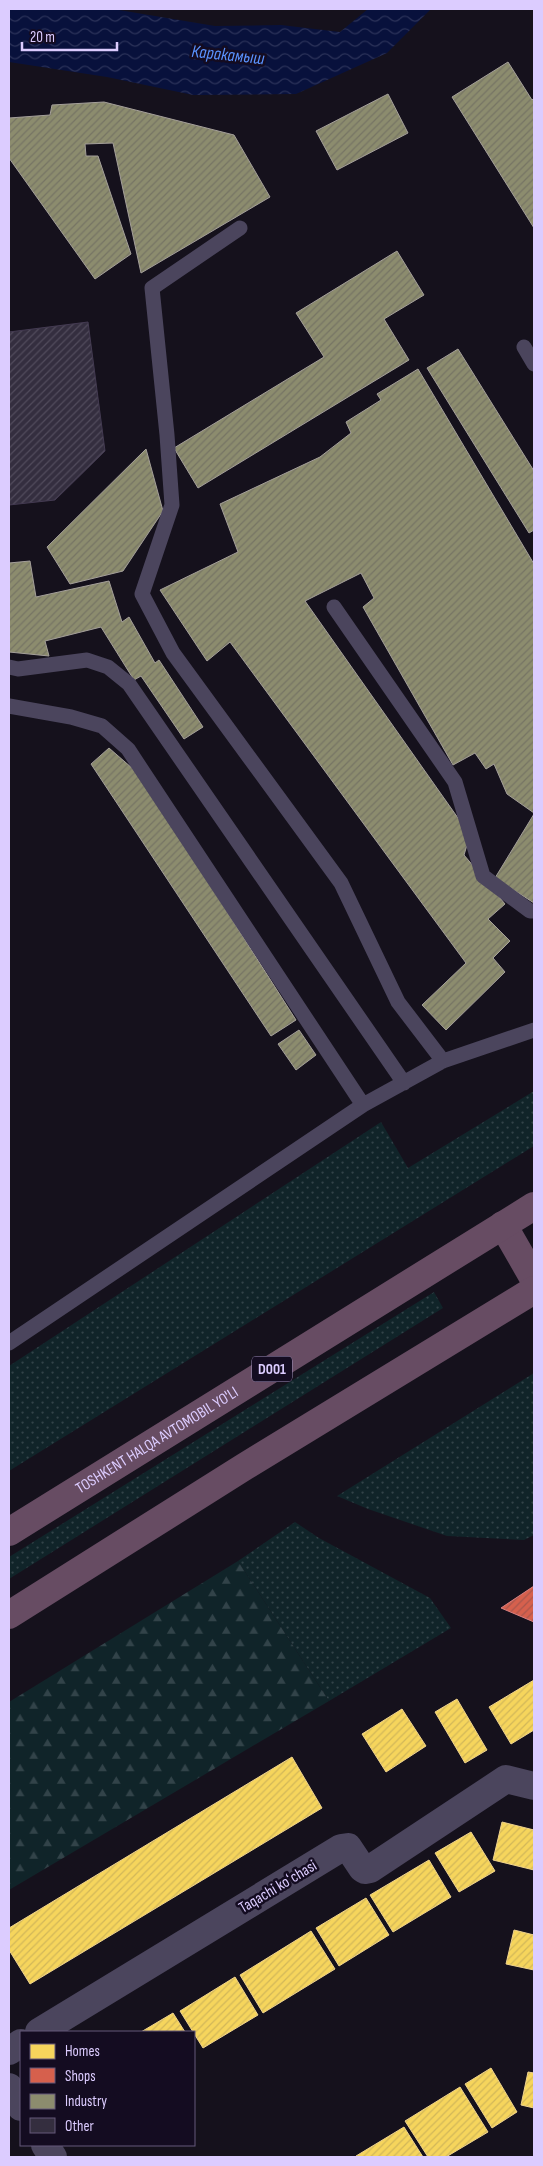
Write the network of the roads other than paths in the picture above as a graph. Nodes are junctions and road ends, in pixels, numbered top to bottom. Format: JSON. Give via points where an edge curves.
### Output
{"nodes":[{"id":1,"x":240,"y":228,"type":"dead end"},
{"id":2,"x":524,"y":347,"type":"dead end"},
{"id":3,"x":534,"y":364,"type":"edge"},
{"id":4,"x":334,"y":607,"type":"dead end"},
{"id":5,"x":9,"y":667,"type":"edge"},
{"id":6,"x":9,"y":706,"type":"edge"},
{"id":7,"x":534,"y":911,"type":"edge"},
{"id":8,"x":534,"y":1030,"type":"edge"},
{"id":9,"x":443,"y":1061,"type":"junction"},
{"id":10,"x":404,"y":1083,"type":"junction"},
{"id":11,"x":363,"y":1105,"type":"junction"},
{"id":12,"x":534,"y":1206,"type":"edge"},
{"id":13,"x":502,"y":1225,"type":"junction"},
{"id":14,"x":534,"y":1279,"type":"edge"},
{"id":15,"x":534,"y":1290,"type":"edge"},
{"id":16,"x":9,"y":1343,"type":"edge"},
{"id":17,"x":9,"y":1532,"type":"edge"},
{"id":18,"x":9,"y":1615,"type":"edge"},
{"id":19,"x":534,"y":1786,"type":"edge"},
{"id":20,"x":41,"y":2031,"type":"edge"},
{"id":21,"x":20,"y":2044,"type":"edge"},
{"id":22,"x":9,"y":2051,"type":"edge"},
{"id":23,"x":9,"y":2087,"type":"edge"},
{"id":24,"x":20,"y":2105,"type":"edge"},
{"id":25,"x":46,"y":2146,"type":"edge"},
{"id":26,"x":53,"y":2157,"type":"edge"}],
"edges":[{"from":1,"to":9,"type":"lane","via":[[152,288],[172,505],[142,594],[174,653],[341,883],[398,1002]]},
{"from":2,"to":3,"type":"lane"},
{"from":4,"to":7,"type":"lane","via":[[455,782],[483,876]]},
{"from":5,"to":10,"type":"lane","via":[[86,660],[108,667],[129,684]]},
{"from":6,"to":11,"type":"lane","via":[[102,726],[128,749]]},
{"from":8,"to":9,"type":"lane"},
{"from":9,"to":10,"type":"lane"},
{"from":10,"to":11,"type":"lane"},
{"from":11,"to":16,"type":"lane"},
{"from":12,"to":13,"type":"highway","name":"TOSHKENT HALQA AVTOMOBIL YO'LI","number":"D001"},
{"from":13,"to":14,"type":"highway"},
{"from":13,"to":17,"type":"highway","name":"TOSHKENT HALQA AVTOMOBIL YO'LI","number":"D001"},
{"from":15,"to":18,"type":"highway"},
{"from":19,"to":20,"type":"street","name":"Taqachi koʻchasi","via":[[506,1779],[370,1869],[362,1868],[348,1847],[341,1848]]},
{"from":21,"to":22,"type":"street"},
{"from":23,"to":24,"type":"street"},
{"from":25,"to":26,"type":"street"}]}
